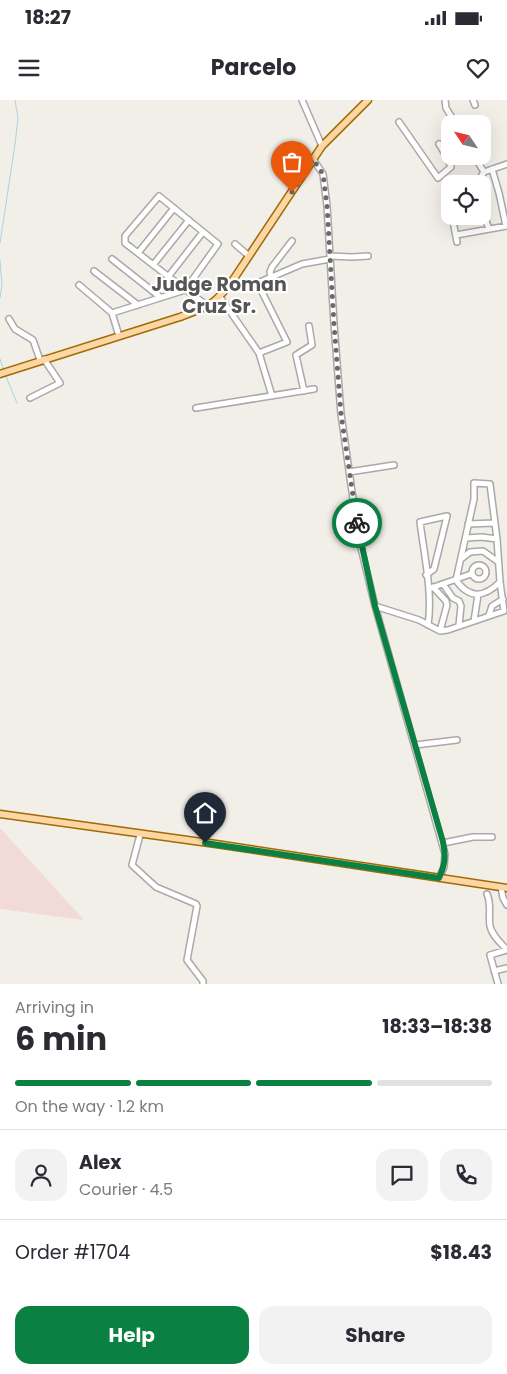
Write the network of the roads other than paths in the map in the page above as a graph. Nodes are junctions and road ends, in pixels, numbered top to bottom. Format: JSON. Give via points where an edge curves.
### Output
{"nodes":[{"id":1,"x":302,"y":100,"type":"edge"},
{"id":2,"x":368,"y":100,"type":"edge"},
{"id":3,"x":445,"y":100,"type":"edge"},
{"id":4,"x":450,"y":115,"type":"edge"},
{"id":5,"x":399,"y":122,"type":"dead end"},
{"id":6,"x":439,"y":144,"type":"dead end"},
{"id":7,"x":322,"y":146,"type":"junction"},
{"id":8,"x":441,"y":147,"type":"edge"},
{"id":9,"x":313,"y":159,"type":"junction"},
{"id":10,"x":507,"y":164,"type":"edge"},
{"id":11,"x":451,"y":165,"type":"edge"},
{"id":12,"x":480,"y":165,"type":"edge"},
{"id":13,"x":492,"y":169,"type":"junction"},
{"id":14,"x":484,"y":172,"type":"junction"},
{"id":15,"x":482,"y":175,"type":"edge"},
{"id":16,"x":174,"y":208,"type":"junction"},
{"id":17,"x":189,"y":220,"type":"junction"},
{"id":18,"x":454,"y":225,"type":"edge"},
{"id":19,"x":488,"y":225,"type":"edge"},
{"id":20,"x":507,"y":226,"type":"edge"},
{"id":21,"x":489,"y":229,"type":"junction"},
{"id":22,"x":203,"y":232,"type":"junction"},
{"id":23,"x":456,"y":235,"type":"junction"},
{"id":24,"x":292,"y":241,"type":"dead end"},
{"id":25,"x":457,"y":242,"type":"dead end"},
{"id":26,"x":236,"y":244,"type":"dead end"},
{"id":27,"x":138,"y":253,"type":"junction"},
{"id":28,"x":249,"y":256,"type":"junction"},
{"id":29,"x":368,"y":256,"type":"dead end"},
{"id":30,"x":330,"y":257,"type":"junction"},
{"id":31,"x":112,"y":259,"type":"dead end"},
{"id":32,"x":153,"y":265,"type":"junction"},
{"id":33,"x":94,"y":271,"type":"dead end"},
{"id":34,"x":168,"y":277,"type":"junction"},
{"id":35,"x":271,"y":277,"type":"junction"},
{"id":36,"x":78,"y":285,"type":"dead end"},
{"id":37,"x":185,"y":290,"type":"junction"},
{"id":38,"x":220,"y":297,"type":"junction"},
{"id":39,"x":160,"y":298,"type":"junction"},
{"id":40,"x":138,"y":304,"type":"junction"},
{"id":41,"x":208,"y":306,"type":"junction"},
{"id":42,"x":112,"y":313,"type":"junction"},
{"id":43,"x":9,"y":319,"type":"dead end"},
{"id":44,"x":309,"y":326,"type":"dead end"},
{"id":45,"x":118,"y":336,"type":"junction"},
{"id":46,"x":259,"y":353,"type":"junction"},
{"id":47,"x":42,"y":360,"type":"junction"},
{"id":48,"x":4,"y":372,"type":"edge"},
{"id":49,"x":314,"y":389,"type":"dead end"},
{"id":50,"x":304,"y":391,"type":"junction"},
{"id":51,"x":272,"y":396,"type":"junction"},
{"id":52,"x":30,"y":398,"type":"dead end"},
{"id":53,"x":196,"y":408,"type":"dead end"},
{"id":54,"x":394,"y":465,"type":"dead end"},
{"id":55,"x":349,"y":472,"type":"junction"},
{"id":56,"x":495,"y":523,"type":"junction"},
{"id":57,"x":468,"y":524,"type":"junction"},
{"id":58,"x":466,"y":538,"type":"junction"},
{"id":59,"x":497,"y":539,"type":"junction"},
{"id":60,"x":460,"y":561,"type":"junction"},
{"id":61,"x":498,"y":563,"type":"junction"},
{"id":62,"x":486,"y":569,"type":"junction"},
{"id":63,"x":426,"y":574,"type":"junction"},
{"id":64,"x":471,"y":574,"type":"junction"},
{"id":65,"x":456,"y":580,"type":"junction"},
{"id":66,"x":500,"y":582,"type":"junction"},
{"id":67,"x":443,"y":584,"type":"junction"},
{"id":68,"x":431,"y":588,"type":"junction"},
{"id":69,"x":478,"y":595,"type":"junction"},
{"id":70,"x":503,"y":599,"type":"junction"},
{"id":71,"x":375,"y":606,"type":"junction"},
{"id":72,"x":489,"y":616,"type":"junction"},
{"id":73,"x":474,"y":621,"type":"junction"},
{"id":74,"x":428,"y":624,"type":"junction"},
{"id":75,"x":459,"y":625,"type":"junction"},
{"id":76,"x":440,"y":631,"type":"junction"},
{"id":77,"x":457,"y":740,"type":"dead end"},
{"id":78,"x":415,"y":745,"type":"junction"},
{"id":79,"x":0,"y":814,"type":"edge"},
{"id":80,"x":140,"y":835,"type":"junction"},
{"id":81,"x":492,"y":837,"type":"dead end"},
{"id":82,"x":443,"y":842,"type":"junction"},
{"id":83,"x":439,"y":878,"type":"junction"},
{"id":84,"x":486,"y":885,"type":"junction"},
{"id":85,"x":504,"y":888,"type":"edge"},
{"id":86,"x":507,"y":904,"type":"edge"},
{"id":87,"x":507,"y":968,"type":"edge"},
{"id":88,"x":494,"y":971,"type":"junction"},
{"id":89,"x":204,"y":984,"type":"edge"},
{"id":90,"x":498,"y":984,"type":"edge"}],
"edges":[{"from":1,"to":7,"type":"street"},
{"from":2,"to":7,"type":"main road"},
{"from":3,"to":4,"type":"street"},
{"from":5,"to":11,"type":"street","via":[[438,178]]},
{"from":6,"to":8,"type":"street"},
{"from":7,"to":9,"type":"main road"},
{"from":9,"to":28,"type":"main road"},
{"from":9,"to":30,"type":"street","via":[[321,169],[324,183]]},
{"from":10,"to":13,"type":"street"},
{"from":12,"to":14,"type":"street"},
{"from":13,"to":14,"type":"street"},
{"from":13,"to":20,"type":"street"},
{"from":14,"to":15,"type":"street"},
{"from":16,"to":17,"type":"street"},
{"from":16,"to":27,"type":"street"},
{"from":16,"to":27,"type":"street","via":[[158,196],[125,236],[124,241]]},
{"from":17,"to":22,"type":"street"},
{"from":17,"to":32,"type":"street"},
{"from":18,"to":23,"type":"street"},
{"from":19,"to":21,"type":"street"},
{"from":20,"to":21,"type":"street"},
{"from":21,"to":23,"type":"street"},
{"from":22,"to":34,"type":"street"},
{"from":22,"to":37,"type":"street","via":[[218,244]]},
{"from":23,"to":25,"type":"street"},
{"from":24,"to":35,"type":"street","via":[[272,267]]},
{"from":26,"to":28,"type":"street"},
{"from":27,"to":32,"type":"street"},
{"from":28,"to":38,"type":"main road"},
{"from":29,"to":30,"type":"street"},
{"from":30,"to":35,"type":"street"},
{"from":30,"to":55,"type":"street","via":[[341,414]]},
{"from":31,"to":39,"type":"street"},
{"from":32,"to":34,"type":"street"},
{"from":33,"to":40,"type":"street"},
{"from":34,"to":37,"type":"street"},
{"from":35,"to":46,"type":"street","via":[[260,286],[287,342]]},
{"from":36,"to":42,"type":"street"},
{"from":37,"to":39,"type":"street"},
{"from":37,"to":41,"type":"street"},
{"from":38,"to":41,"type":"main road"},
{"from":38,"to":46,"type":"street"},
{"from":39,"to":40,"type":"street"},
{"from":40,"to":42,"type":"street"},
{"from":41,"to":45,"type":"main road"},
{"from":42,"to":45,"type":"street"},
{"from":43,"to":47,"type":"street","via":[[15,330],[34,340]]},
{"from":44,"to":50,"type":"street","via":[[312,346],[296,354]]},
{"from":45,"to":47,"type":"main road"},
{"from":46,"to":51,"type":"street"},
{"from":47,"to":48,"type":"main road"},
{"from":47,"to":52,"type":"street","via":[[60,383]]},
{"from":49,"to":50,"type":"street"},
{"from":50,"to":51,"type":"street"},
{"from":51,"to":53,"type":"street"},
{"from":54,"to":55,"type":"street"},
{"from":55,"to":71,"type":"street"},
{"from":56,"to":57,"type":"street"},
{"from":56,"to":57,"type":"street","via":[[490,484],[473,483],[474,499]]},
{"from":56,"to":59,"type":"street"},
{"from":57,"to":58,"type":"street"},
{"from":58,"to":59,"type":"street"},
{"from":58,"to":60,"type":"street"},
{"from":59,"to":61,"type":"street"},
{"from":60,"to":61,"type":"street","via":[[476,550],[483,551]]},
{"from":60,"to":65,"type":"street"},
{"from":61,"to":62,"type":"street"},
{"from":61,"to":66,"type":"street"},
{"from":62,"to":64,"type":"street","via":[[475,565]]},
{"from":62,"to":64,"type":"street","via":[[481,579]]},
{"from":63,"to":63,"type":"street","via":[[434,569],[447,516],[420,522]]},
{"from":63,"to":68,"type":"street"},
{"from":64,"to":65,"type":"street"},
{"from":65,"to":67,"type":"street"},
{"from":65,"to":69,"type":"street","via":[[466,591]]},
{"from":66,"to":69,"type":"street"},
{"from":66,"to":70,"type":"street"},
{"from":67,"to":68,"type":"street"},
{"from":67,"to":75,"type":"street","via":[[461,606]]},
{"from":68,"to":74,"type":"street"},
{"from":68,"to":76,"type":"street","via":[[447,604]]},
{"from":69,"to":73,"type":"street"},
{"from":70,"to":72,"type":"street","via":[[492,606]]},
{"from":70,"to":72,"type":"street","via":[[504,611]]},
{"from":71,"to":74,"type":"street"},
{"from":71,"to":78,"type":"street"},
{"from":72,"to":73,"type":"street"},
{"from":73,"to":75,"type":"street"},
{"from":74,"to":76,"type":"street"},
{"from":75,"to":76,"type":"street"},
{"from":77,"to":78,"type":"street"},
{"from":78,"to":82,"type":"street"},
{"from":79,"to":80,"type":"main road"},
{"from":80,"to":83,"type":"main road"},
{"from":80,"to":89,"type":"street","via":[[132,865],[156,887],[197,906],[187,960]]},
{"from":81,"to":82,"type":"street"},
{"from":82,"to":83,"type":"street","via":[[445,862]]},
{"from":83,"to":84,"type":"main road"},
{"from":84,"to":85,"type":"main road"},
{"from":84,"to":88,"type":"street","via":[[491,908],[490,928],[507,950],[490,955]]},
{"from":85,"to":86,"type":"street","via":[[503,898]]},
{"from":87,"to":88,"type":"street"},
{"from":88,"to":90,"type":"street"}]}
